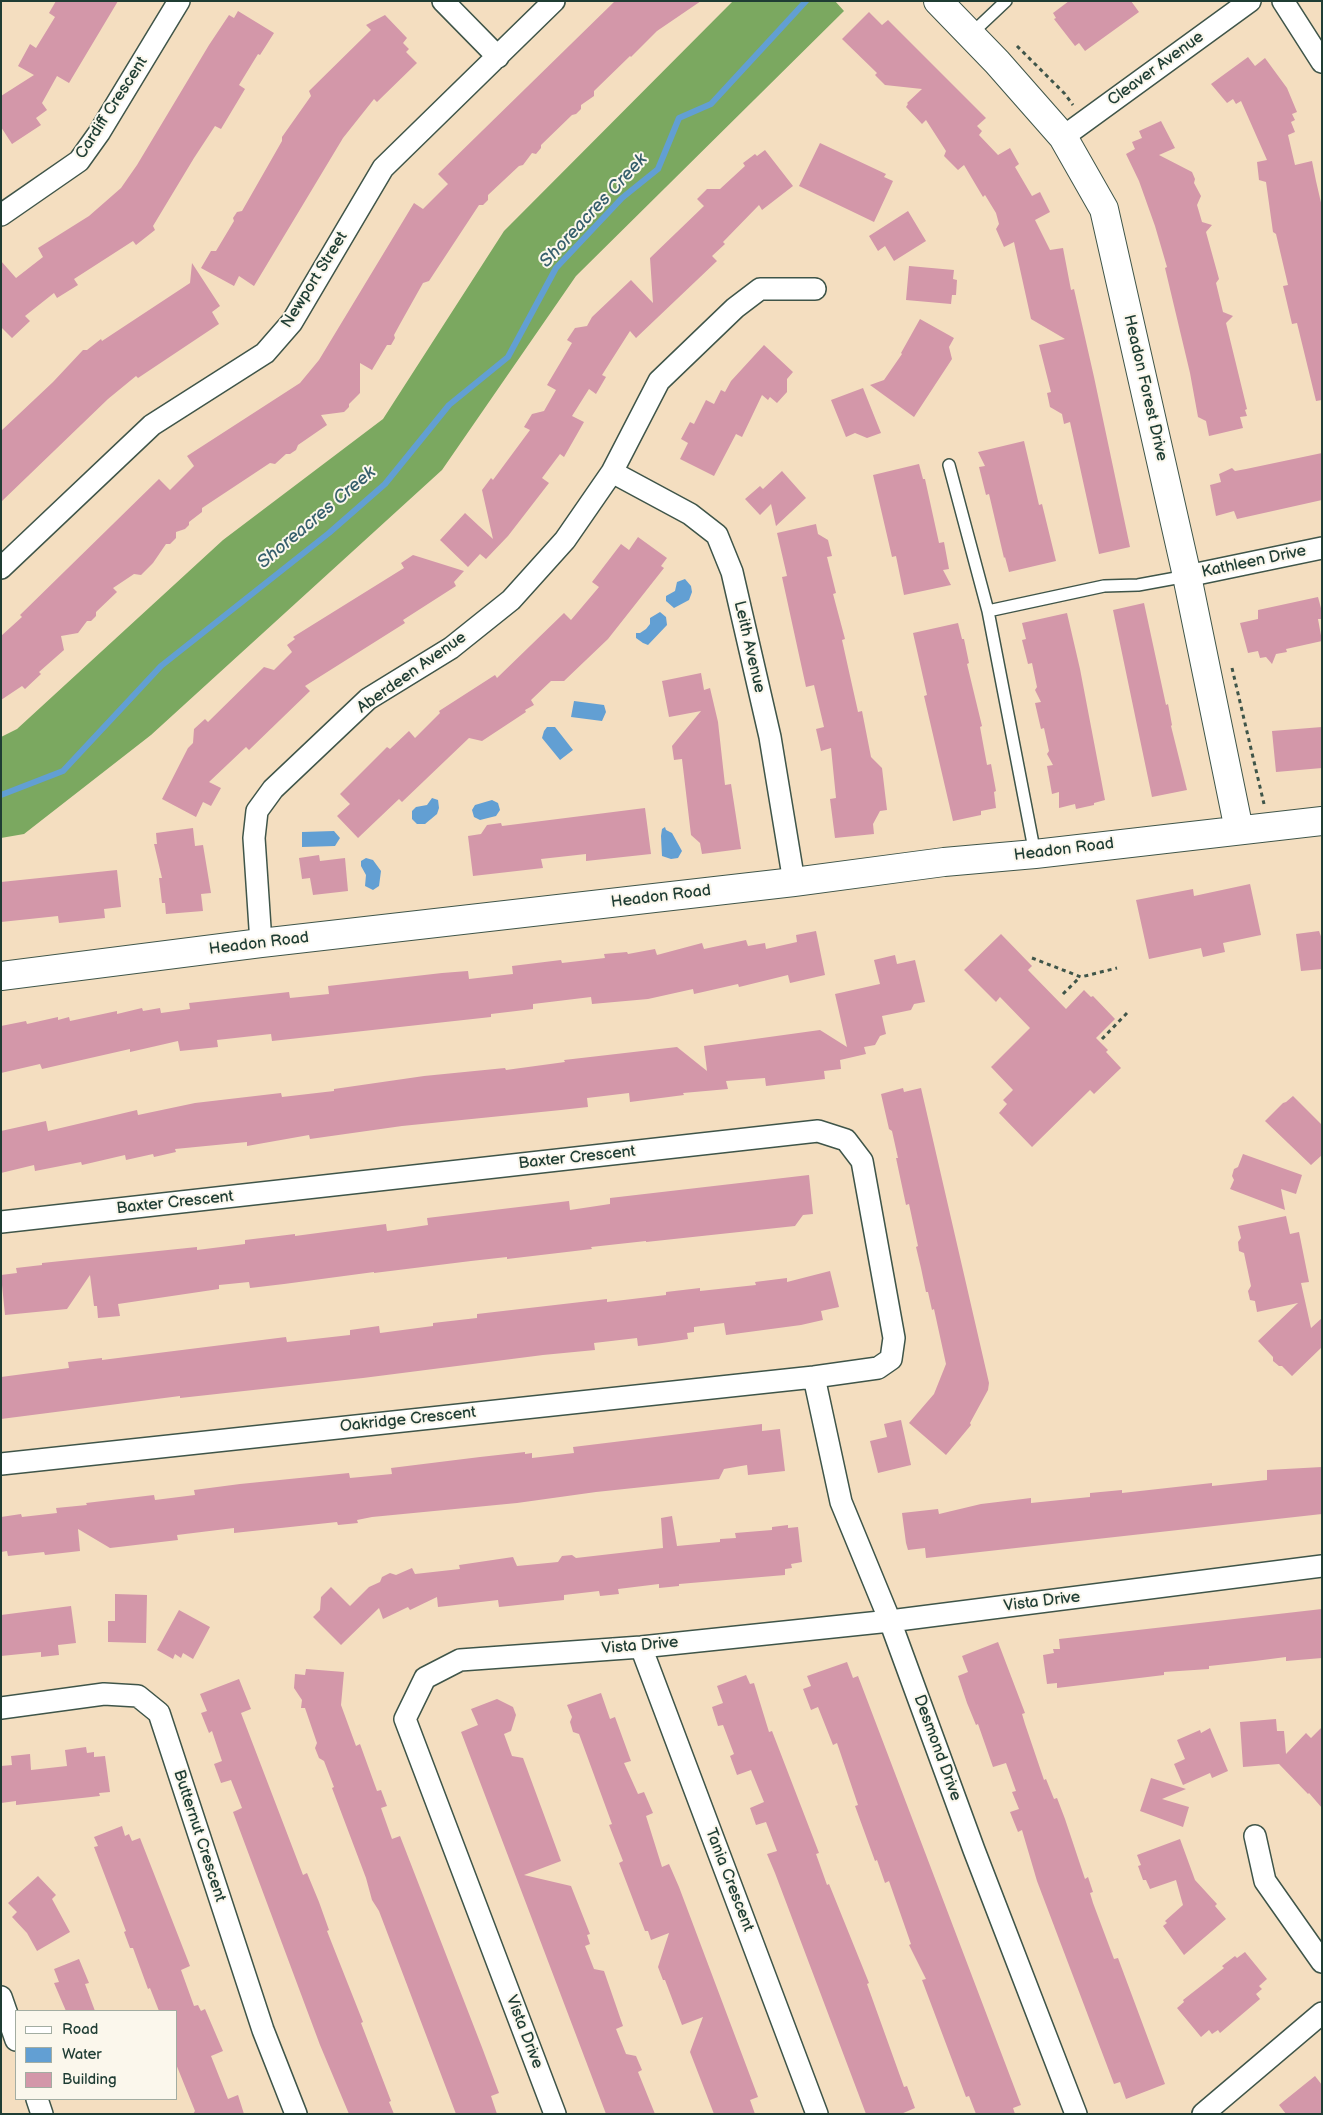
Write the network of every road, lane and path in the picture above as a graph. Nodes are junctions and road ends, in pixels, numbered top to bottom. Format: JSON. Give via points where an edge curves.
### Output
{"nodes":[{"id":1,"x":179,"y":1,"type":"edge"},
{"id":2,"x":443,"y":1,"type":"edge"},
{"id":3,"x":554,"y":1,"type":"edge"},
{"id":4,"x":938,"y":1,"type":"edge"},
{"id":5,"x":1006,"y":1,"type":"edge"},
{"id":6,"x":1250,"y":1,"type":"edge"},
{"id":7,"x":1283,"y":1,"type":"edge"},
{"id":8,"x":971,"y":34,"type":"junction"},
{"id":9,"x":498,"y":57,"type":"junction"},
{"id":10,"x":1322,"y":62,"type":"edge"},
{"id":11,"x":1063,"y":137,"type":"junction"},
{"id":12,"x":1,"y":215,"type":"edge"},
{"id":13,"x":815,"y":288,"type":"dead end"},
{"id":14,"x":948,"y":465,"type":"dead end"},
{"id":15,"x":612,"y":472,"type":"junction"},
{"id":16,"x":1322,"y":548,"type":"edge"},
{"id":17,"x":1,"y":568,"type":"edge"},
{"id":18,"x":1187,"y":576,"type":"junction"},
{"id":19,"x":988,"y":611,"type":"junction"},
{"id":20,"x":1322,"y":821,"type":"edge"},
{"id":21,"x":1239,"y":830,"type":"junction"},
{"id":22,"x":1035,"y":854,"type":"junction"},
{"id":23,"x":794,"y":882,"type":"junction"},
{"id":24,"x":261,"y":943,"type":"junction"},
{"id":25,"x":1032,"y":958,"type":"dead end"},
{"id":26,"x":1117,"y":968,"type":"dead end"},
{"id":27,"x":1,"y":976,"type":"edge"},
{"id":28,"x":1081,"y":977,"type":"junction"},
{"id":29,"x":1063,"y":994,"type":"dead end"},
{"id":30,"x":1128,"y":1012,"type":"dead end"},
{"id":31,"x":1102,"y":1039,"type":"dead end"},
{"id":32,"x":1,"y":1222,"type":"edge"},
{"id":33,"x":814,"y":1377,"type":"junction"},
{"id":34,"x":1,"y":1464,"type":"edge"},
{"id":35,"x":1322,"y":1566,"type":"edge"},
{"id":36,"x":890,"y":1621,"type":"junction"},
{"id":37,"x":641,"y":1647,"type":"junction"},
{"id":38,"x":1,"y":1708,"type":"edge"},
{"id":39,"x":1255,"y":1836,"type":"dead end"},
{"id":40,"x":1322,"y":1962,"type":"edge"},
{"id":41,"x":1,"y":1997,"type":"edge"},
{"id":42,"x":1322,"y":2013,"type":"edge"},
{"id":43,"x":15,"y":2037,"type":"edge"},
{"id":44,"x":37,"y":2100,"type":"edge"},
{"id":45,"x":42,"y":2114,"type":"edge"},
{"id":46,"x":296,"y":2114,"type":"edge"},
{"id":47,"x":555,"y":2114,"type":"edge"},
{"id":48,"x":817,"y":2114,"type":"edge"},
{"id":49,"x":1076,"y":2114,"type":"edge"},
{"id":50,"x":1203,"y":2114,"type":"edge"}],
"edges":[{"from":1,"to":12,"type":"street","name":"Cardiff Crescent","via":[[79,161]]},
{"from":2,"to":9,"type":"street"},
{"from":3,"to":9,"type":"street","name":"Newport Street"},
{"from":4,"to":8,"type":"street","name":"Headon Forest Drive"},
{"from":5,"to":8,"type":"lane"},
{"from":6,"to":11,"type":"street","name":"Cleaver Avenue"},
{"from":7,"to":10,"type":"street"},
{"from":8,"to":11,"type":"street","name":"Headon Forest Drive"},
{"from":9,"to":17,"type":"street","name":"Newport Street","via":[[383,168],[292,322],[265,353],[152,425]]},
{"from":11,"to":18,"type":"street","name":"Headon Forest Drive","via":[[1104,209]]},
{"from":13,"to":15,"type":"street","name":"Aberdeen Avenue","via":[[760,289],[735,308],[660,381]]},
{"from":14,"to":19,"type":"lane"},
{"from":15,"to":23,"type":"street","name":"Leith Avenue","via":[[690,514],[717,535],[732,572],[770,737]]},
{"from":15,"to":24,"type":"street","name":"Aberdeen Avenue","via":[[565,540],[511,600],[451,648],[368,699],[273,789],[257,811],[254,838]]},
{"from":16,"to":18,"type":"street","name":"Kathleen Drive"},
{"from":18,"to":19,"type":"lane","via":[[1138,585],[1104,586]]},
{"from":18,"to":21,"type":"street","name":"Headon Forest Drive"},
{"from":19,"to":22,"type":"lane"},
{"from":20,"to":21,"type":"street","name":"Headon Road"},
{"from":21,"to":22,"type":"street","name":"Headon Road"},
{"from":22,"to":23,"type":"street","name":"Headon Road","via":[[944,862]]},
{"from":23,"to":24,"type":"street","name":"Headon Road"},
{"from":24,"to":27,"type":"street","name":"Headon Road"},
{"from":25,"to":28,"type":"path"},
{"from":26,"to":28,"type":"path"},
{"from":28,"to":29,"type":"path"},
{"from":30,"to":31,"type":"path"},
{"from":32,"to":33,"type":"street","name":"Baxter Crescent","via":[[818,1131],[846,1140],[862,1161],[894,1338],[891,1359],[878,1368]]},
{"from":33,"to":34,"type":"street","name":"Oakridge Crescent"},
{"from":33,"to":36,"type":"street","name":"Desmond Drive","via":[[841,1502]]},
{"from":35,"to":36,"type":"street","name":"Vista Drive"},
{"from":36,"to":37,"type":"street","name":"Vista Drive"},
{"from":36,"to":49,"type":"street","name":"Desmond Drive"},
{"from":37,"to":47,"type":"street","name":"Vista Drive","via":[[460,1660],[425,1678],[405,1719]]},
{"from":37,"to":48,"type":"street","name":"Tania Crescent"},
{"from":38,"to":46,"type":"street","name":"Butternut Crescent","via":[[104,1694],[138,1696],[159,1713],[263,2030]]},
{"from":39,"to":40,"type":"street","via":[[1265,1881]]},
{"from":41,"to":43,"type":"street"},
{"from":42,"to":50,"type":"street"},
{"from":44,"to":45,"type":"street"}]}
